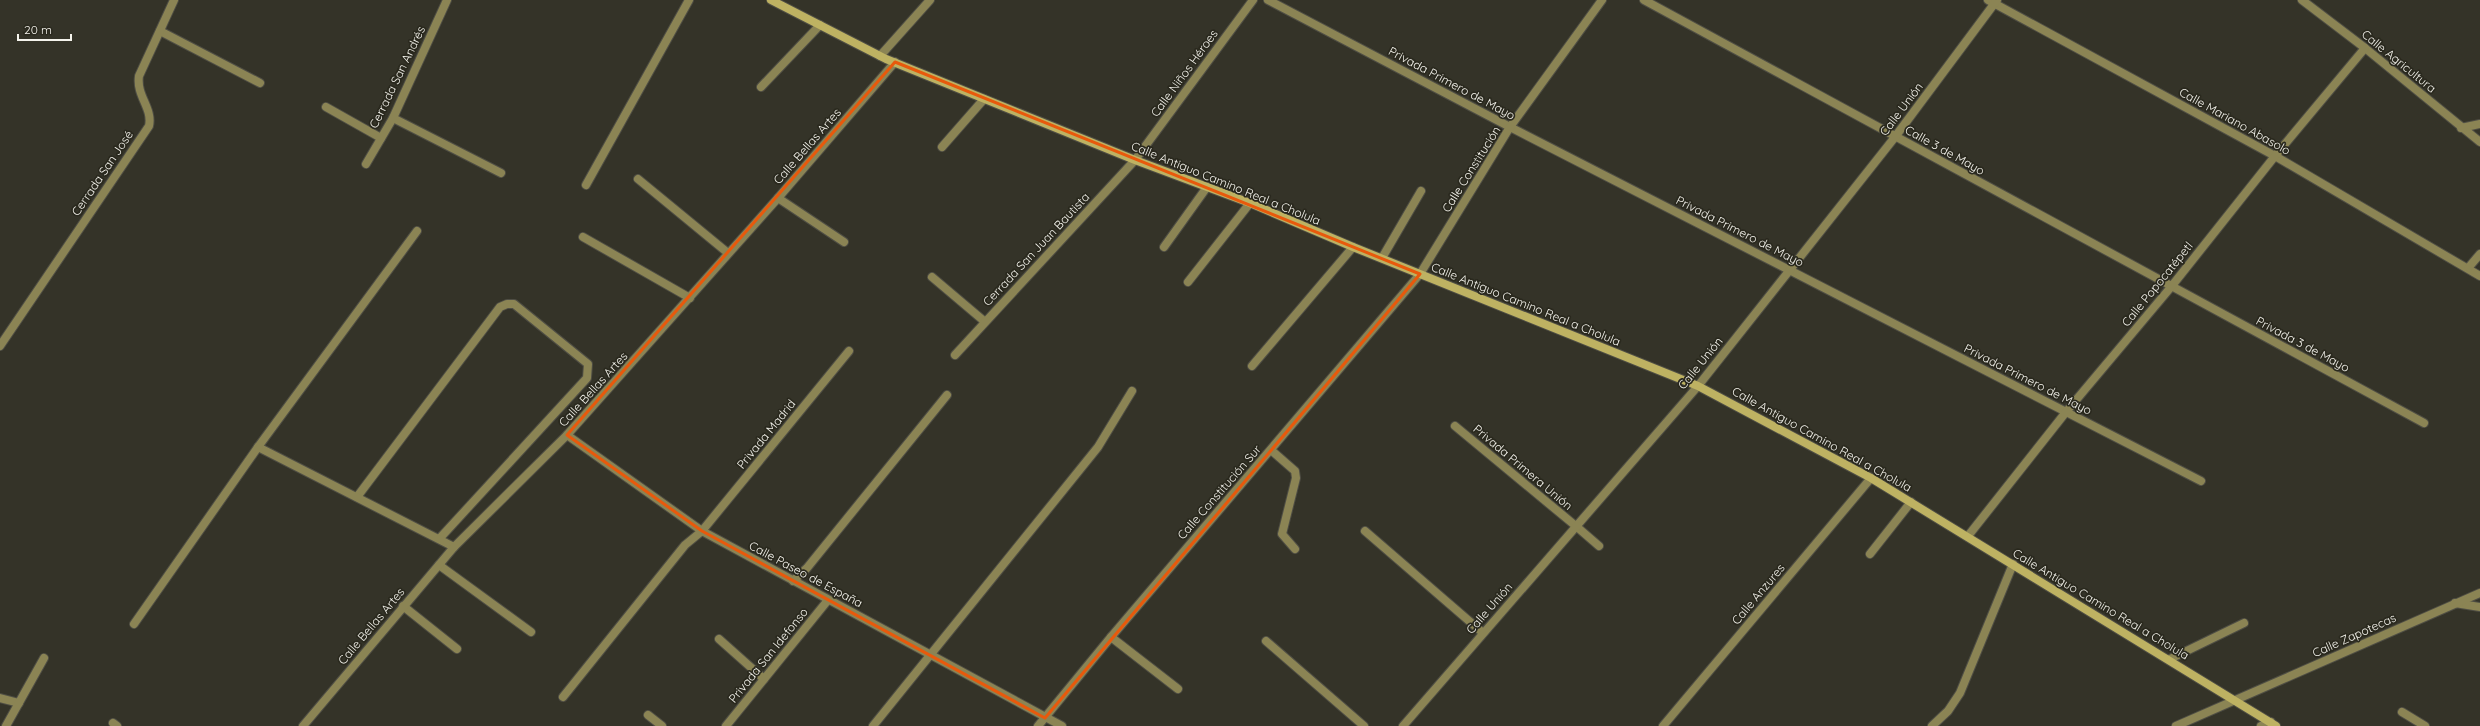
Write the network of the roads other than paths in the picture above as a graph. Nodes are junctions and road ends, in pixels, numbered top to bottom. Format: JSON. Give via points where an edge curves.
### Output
{"nodes":[{"id":1,"x":174,"y":0,"type":"edge"},
{"id":2,"x":446,"y":0,"type":"edge"},
{"id":3,"x":689,"y":0,"type":"edge"},
{"id":4,"x":772,"y":0,"type":"edge"},
{"id":5,"x":930,"y":0,"type":"edge"},
{"id":6,"x":1253,"y":0,"type":"edge"},
{"id":7,"x":1268,"y":0,"type":"edge"},
{"id":8,"x":1602,"y":0,"type":"edge"},
{"id":9,"x":1644,"y":0,"type":"edge"},
{"id":10,"x":2302,"y":0,"type":"edge"},
{"id":11,"x":1993,"y":1,"type":"edge"},
{"id":12,"x":782,"y":2,"type":"edge"},
{"id":13,"x":820,"y":25,"type":"junction"},
{"id":14,"x":160,"y":31,"type":"junction"},
{"id":15,"x":2365,"y":48,"type":"junction"},
{"id":16,"x":880,"y":56,"type":"junction"},
{"id":17,"x":895,"y":62,"type":"junction"},
{"id":18,"x":260,"y":83,"type":"dead end"},
{"id":19,"x":761,"y":86,"type":"dead end"},
{"id":20,"x":984,"y":99,"type":"junction"},
{"id":21,"x":326,"y":107,"type":"dead end"},
{"id":22,"x":393,"y":118,"type":"junction"},
{"id":23,"x":2480,"y":124,"type":"edge"},
{"id":24,"x":1510,"y":127,"type":"junction"},
{"id":25,"x":2461,"y":128,"type":"junction"},
{"id":26,"x":1895,"y":137,"type":"junction"},
{"id":27,"x":381,"y":138,"type":"junction"},
{"id":28,"x":2480,"y":142,"type":"edge"},
{"id":29,"x":942,"y":147,"type":"dead end"},
{"id":30,"x":2275,"y":156,"type":"junction"},
{"id":31,"x":1135,"y":160,"type":"junction"},
{"id":32,"x":366,"y":164,"type":"dead end"},
{"id":33,"x":501,"y":173,"type":"dead end"},
{"id":34,"x":638,"y":179,"type":"dead end"},
{"id":35,"x":586,"y":185,"type":"dead end"},
{"id":36,"x":1207,"y":187,"type":"junction"},
{"id":37,"x":1421,"y":191,"type":"dead end"},
{"id":38,"x":778,"y":198,"type":"junction"},
{"id":39,"x":1250,"y":203,"type":"junction"},
{"id":40,"x":417,"y":231,"type":"dead end"},
{"id":41,"x":583,"y":237,"type":"dead end"},
{"id":42,"x":844,"y":242,"type":"dead end"},
{"id":43,"x":1164,"y":247,"type":"dead end"},
{"id":44,"x":1352,"y":247,"type":"junction"},
{"id":45,"x":728,"y":253,"type":"junction"},
{"id":46,"x":2480,"y":254,"type":"edge"},
{"id":47,"x":1382,"y":258,"type":"junction"},
{"id":48,"x":2469,"y":267,"type":"junction"},
{"id":49,"x":1789,"y":270,"type":"junction"},
{"id":50,"x":1420,"y":274,"type":"junction"},
{"id":51,"x":2480,"y":276,"type":"edge"},
{"id":52,"x":932,"y":277,"type":"dead end"},
{"id":53,"x":1188,"y":282,"type":"dead end"},
{"id":54,"x":2171,"y":287,"type":"junction"},
{"id":55,"x":690,"y":298,"type":"junction"},
{"id":56,"x":984,"y":321,"type":"junction"},
{"id":57,"x":0,"y":346,"type":"edge"},
{"id":58,"x":849,"y":351,"type":"dead end"},
{"id":59,"x":955,"y":355,"type":"dead end"},
{"id":60,"x":1252,"y":366,"type":"dead end"},
{"id":61,"x":1698,"y":386,"type":"junction"},
{"id":62,"x":1132,"y":391,"type":"dead end"},
{"id":63,"x":947,"y":395,"type":"dead end"},
{"id":64,"x":2066,"y":412,"type":"junction"},
{"id":65,"x":2424,"y":423,"type":"dead end"},
{"id":66,"x":1455,"y":426,"type":"dead end"},
{"id":67,"x":567,"y":435,"type":"junction"},
{"id":68,"x":258,"y":447,"type":"junction"},
{"id":69,"x":1271,"y":450,"type":"junction"},
{"id":70,"x":1871,"y":478,"type":"junction"},
{"id":71,"x":2201,"y":482,"type":"dead end"},
{"id":72,"x":357,"y":497,"type":"junction"},
{"id":73,"x":1911,"y":502,"type":"junction"},
{"id":74,"x":1577,"y":527,"type":"junction"},
{"id":75,"x":702,"y":531,"type":"junction"},
{"id":76,"x":1364,"y":531,"type":"dead end"},
{"id":77,"x":1968,"y":536,"type":"junction"},
{"id":78,"x":440,"y":538,"type":"junction"},
{"id":79,"x":1599,"y":546,"type":"dead end"},
{"id":80,"x":454,"y":547,"type":"junction"},
{"id":81,"x":1295,"y":549,"type":"dead end"},
{"id":82,"x":1870,"y":554,"type":"dead end"},
{"id":83,"x":2013,"y":564,"type":"junction"},
{"id":84,"x":439,"y":565,"type":"junction"},
{"id":85,"x":793,"y":581,"type":"junction"},
{"id":86,"x":2480,"y":593,"type":"edge"},
{"id":87,"x":828,"y":600,"type":"junction"},
{"id":88,"x":2455,"y":603,"type":"junction"},
{"id":89,"x":404,"y":606,"type":"junction"},
{"id":90,"x":2480,"y":607,"type":"edge"},
{"id":91,"x":2244,"y":623,"type":"dead end"},
{"id":92,"x":134,"y":624,"type":"dead end"},
{"id":93,"x":531,"y":632,"type":"dead end"},
{"id":94,"x":1483,"y":633,"type":"junction"},
{"id":95,"x":1111,"y":637,"type":"junction"},
{"id":96,"x":719,"y":639,"type":"dead end"},
{"id":97,"x":1266,"y":641,"type":"dead end"},
{"id":98,"x":457,"y":649,"type":"dead end"},
{"id":99,"x":930,"y":654,"type":"junction"},
{"id":100,"x":44,"y":658,"type":"dead end"},
{"id":101,"x":2170,"y":659,"type":"junction"},
{"id":102,"x":764,"y":679,"type":"junction"},
{"id":103,"x":1178,"y":689,"type":"dead end"},
{"id":104,"x":563,"y":697,"type":"dead end"},
{"id":105,"x":0,"y":698,"type":"edge"},
{"id":106,"x":2237,"y":701,"type":"junction"},
{"id":107,"x":19,"y":703,"type":"junction"},
{"id":108,"x":2402,"y":712,"type":"dead end"},
{"id":109,"x":648,"y":715,"type":"dead end"},
{"id":110,"x":1045,"y":718,"type":"junction"},
{"id":111,"x":2273,"y":724,"type":"edge"},
{"id":112,"x":6,"y":726,"type":"edge"},
{"id":113,"x":303,"y":726,"type":"edge"},
{"id":114,"x":662,"y":726,"type":"edge"},
{"id":115,"x":726,"y":726,"type":"edge"},
{"id":116,"x":873,"y":726,"type":"edge"},
{"id":117,"x":1038,"y":726,"type":"edge"},
{"id":118,"x":1062,"y":726,"type":"edge"},
{"id":119,"x":1364,"y":726,"type":"edge"},
{"id":120,"x":1404,"y":726,"type":"edge"},
{"id":121,"x":1663,"y":726,"type":"edge"},
{"id":122,"x":1932,"y":726,"type":"edge"},
{"id":123,"x":2176,"y":726,"type":"edge"},
{"id":124,"x":2261,"y":726,"type":"edge"},
{"id":125,"x":2424,"y":726,"type":"edge"}],
"edges":[{"from":1,"to":14,"type":"street","name":"Cerrada San José"},
{"from":2,"to":22,"type":"street","name":"Cerrada San Andrés"},
{"from":3,"to":35,"type":"street"},
{"from":4,"to":12,"type":"main road","name":"Calle Antiguo Camino Real a Cholula"},
{"from":5,"to":16,"type":"street"},
{"from":6,"to":31,"type":"street","name":"Calle Niños Héroes"},
{"from":7,"to":24,"type":"street","name":"Privada Primero de Mayo"},
{"from":8,"to":24,"type":"street","name":"Calle Constitución"},
{"from":9,"to":26,"type":"street","name":"Calle 3 de Mayo"},
{"from":10,"to":15,"type":"street","name":"Calle Agricultura"},
{"from":11,"to":26,"type":"street","name":"Calle Unión"},
{"from":11,"to":30,"type":"street","name":"Calle Mariano Abasolo"},
{"from":12,"to":13,"type":"main road","name":"Calle Antiguo Camino Real a Cholula"},
{"from":13,"to":16,"type":"main road","name":"Calle Antiguo Camino Real a Cholula"},
{"from":13,"to":19,"type":"street"},
{"from":14,"to":18,"type":"street"},
{"from":14,"to":57,"type":"street","name":"Cerrada San José","via":[[138,83],[138,90],[150,116],[149,126]]},
{"from":15,"to":25,"type":"street","name":"Calle Agricultura"},
{"from":15,"to":30,"type":"street","name":"Calle Popocatépetl"},
{"from":16,"to":17,"type":"main road","name":"Calle Antiguo Camino Real a Cholula"},
{"from":17,"to":20,"type":"main road","name":"Calle Antiguo Camino Real a Cholula"},
{"from":17,"to":38,"type":"street","name":"Calle Bellas Artes"},
{"from":20,"to":29,"type":"street"},
{"from":20,"to":31,"type":"main road","name":"Calle Antiguo Camino Real a Cholula"},
{"from":21,"to":27,"type":"street"},
{"from":22,"to":27,"type":"street","name":"Cerrada San Andrés"},
{"from":22,"to":33,"type":"street"},
{"from":23,"to":25,"type":"street"},
{"from":24,"to":49,"type":"street","name":"Privada Primero de Mayo"},
{"from":24,"to":50,"type":"street","name":"Calle Constitución"},
{"from":25,"to":28,"type":"street","name":"Calle Agricultura"},
{"from":26,"to":49,"type":"street","name":"Calle Unión"},
{"from":26,"to":54,"type":"street","name":"Calle 3 de Mayo"},
{"from":27,"to":32,"type":"street","name":"Cerrada San Andrés"},
{"from":30,"to":48,"type":"street","name":"Calle Mariano Abasolo"},
{"from":30,"to":54,"type":"street","name":"Calle Popocatépetl"},
{"from":31,"to":36,"type":"main road","name":"Calle Antiguo Camino Real a Cholula"},
{"from":31,"to":56,"type":"street","name":"Cerrada San Juan Bautista"},
{"from":34,"to":45,"type":"street"},
{"from":36,"to":39,"type":"main road","name":"Calle Antiguo Camino Real a Cholula"},
{"from":36,"to":43,"type":"street"},
{"from":37,"to":47,"type":"street"},
{"from":38,"to":42,"type":"street"},
{"from":38,"to":45,"type":"street","name":"Calle Bellas Artes"},
{"from":39,"to":44,"type":"main road","name":"Calle Antiguo Camino Real a Cholula"},
{"from":39,"to":53,"type":"street"},
{"from":40,"to":68,"type":"street"},
{"from":41,"to":55,"type":"street"},
{"from":44,"to":47,"type":"main road","name":"Calle Antiguo Camino Real a Cholula"},
{"from":44,"to":60,"type":"street"},
{"from":45,"to":55,"type":"street","name":"Calle Bellas Artes"},
{"from":46,"to":48,"type":"street"},
{"from":47,"to":50,"type":"main road","name":"Calle Antiguo Camino Real a Cholula"},
{"from":48,"to":51,"type":"street","name":"Calle Mariano Abasolo"},
{"from":49,"to":61,"type":"street","name":"Calle Unión"},
{"from":49,"to":64,"type":"street","name":"Privada Primero de Mayo"},
{"from":50,"to":61,"type":"main road","name":"Calle Antiguo Camino Real a Cholula"},
{"from":50,"to":69,"type":"street","name":"Calle Constitución Sur"},
{"from":52,"to":56,"type":"street"},
{"from":54,"to":64,"type":"street","name":"Calle Popocatépetl"},
{"from":54,"to":65,"type":"street","name":"Privada 3 de Mayo"},
{"from":55,"to":67,"type":"street","name":"Calle Bellas Artes"},
{"from":56,"to":59,"type":"street","name":"Cerrada San Juan Bautista"},
{"from":58,"to":75,"type":"street","name":"Privada Madrid"},
{"from":61,"to":70,"type":"main road","name":"Calle Antiguo Camino Real a Cholula"},
{"from":61,"to":74,"type":"street","name":"Calle Unión"},
{"from":62,"to":99,"type":"street","via":[[1098,447]]},
{"from":63,"to":85,"type":"street","via":[[807,568]]},
{"from":64,"to":71,"type":"street","name":"Privada Primero de Mayo"},
{"from":64,"to":77,"type":"street","name":"Calle Popocatépetl"},
{"from":66,"to":74,"type":"street","name":"Privada Primera Unión"},
{"from":67,"to":75,"type":"street","name":"Calle Paseo de España"},
{"from":67,"to":80,"type":"street","name":"Calle Bellas Artes"},
{"from":68,"to":72,"type":"street"},
{"from":68,"to":92,"type":"street"},
{"from":69,"to":81,"type":"street","via":[[1283,458],[1296,474],[1282,534]]},
{"from":69,"to":95,"type":"street","name":"Calle Constitución Sur"},
{"from":70,"to":73,"type":"main road","name":"Calle Antiguo Camino Real a Cholula"},
{"from":70,"to":121,"type":"street","name":"Calle Anzures"},
{"from":72,"to":78,"type":"street"},
{"from":72,"to":78,"type":"street","via":[[500,307],[514,304],[588,364],[587,378]]},
{"from":73,"to":77,"type":"main road","name":"Calle Antiguo Camino Real a Cholula"},
{"from":73,"to":82,"type":"street"},
{"from":74,"to":79,"type":"street","name":"Privada Primera Unión"},
{"from":74,"to":94,"type":"street","name":"Calle Unión"},
{"from":75,"to":85,"type":"street","name":"Calle Paseo de España"},
{"from":75,"to":104,"type":"street","name":"Privada Madrid","via":[[685,545]]},
{"from":76,"to":94,"type":"street"},
{"from":77,"to":83,"type":"main road","name":"Calle Antiguo Camino Real a Cholula"},
{"from":78,"to":80,"type":"street"},
{"from":80,"to":84,"type":"street","name":"Calle Bellas Artes"},
{"from":83,"to":101,"type":"main road","name":"Calle Antiguo Camino Real a Cholula"},
{"from":83,"to":122,"type":"street","via":[[1960,693],[1948,711]]},
{"from":84,"to":89,"type":"street","name":"Calle Bellas Artes"},
{"from":84,"to":93,"type":"street"},
{"from":85,"to":87,"type":"street","name":"Calle Paseo de España"},
{"from":86,"to":88,"type":"street","name":"Calle Zapotecas"},
{"from":87,"to":99,"type":"street","name":"Calle Paseo de España"},
{"from":87,"to":102,"type":"street","name":"Privada San Idefonso"},
{"from":88,"to":90,"type":"street"},
{"from":88,"to":106,"type":"street","name":"Calle Zapotecas"},
{"from":89,"to":98,"type":"street"},
{"from":89,"to":113,"type":"street","name":"Calle Bellas Artes"},
{"from":91,"to":101,"type":"street"},
{"from":94,"to":120,"type":"street","name":"Calle Unión"},
{"from":95,"to":103,"type":"street"},
{"from":95,"to":110,"type":"street","name":"Calle Constitución Sur"},
{"from":96,"to":102,"type":"street"},
{"from":97,"to":119,"type":"street"},
{"from":99,"to":110,"type":"street","name":"Calle Paseo de España"},
{"from":99,"to":116,"type":"street"},
{"from":100,"to":107,"type":"street"},
{"from":101,"to":106,"type":"main road","name":"Calle Antiguo Camino Real a Cholula"},
{"from":102,"to":115,"type":"street","name":"Privada San Idefonso"},
{"from":105,"to":107,"type":"street"},
{"from":106,"to":111,"type":"main road","name":"Calle Antiguo Camino Real a Cholula"},
{"from":106,"to":123,"type":"street","name":"Calle Zapotecas"},
{"from":107,"to":112,"type":"street"},
{"from":108,"to":125,"type":"street"},
{"from":109,"to":114,"type":"street"},
{"from":110,"to":117,"type":"street","name":"Calle Constitución Sur"},
{"from":110,"to":118,"type":"street","name":"Calle Paseo de España"},
{"from":111,"to":124,"type":"street"}]}
